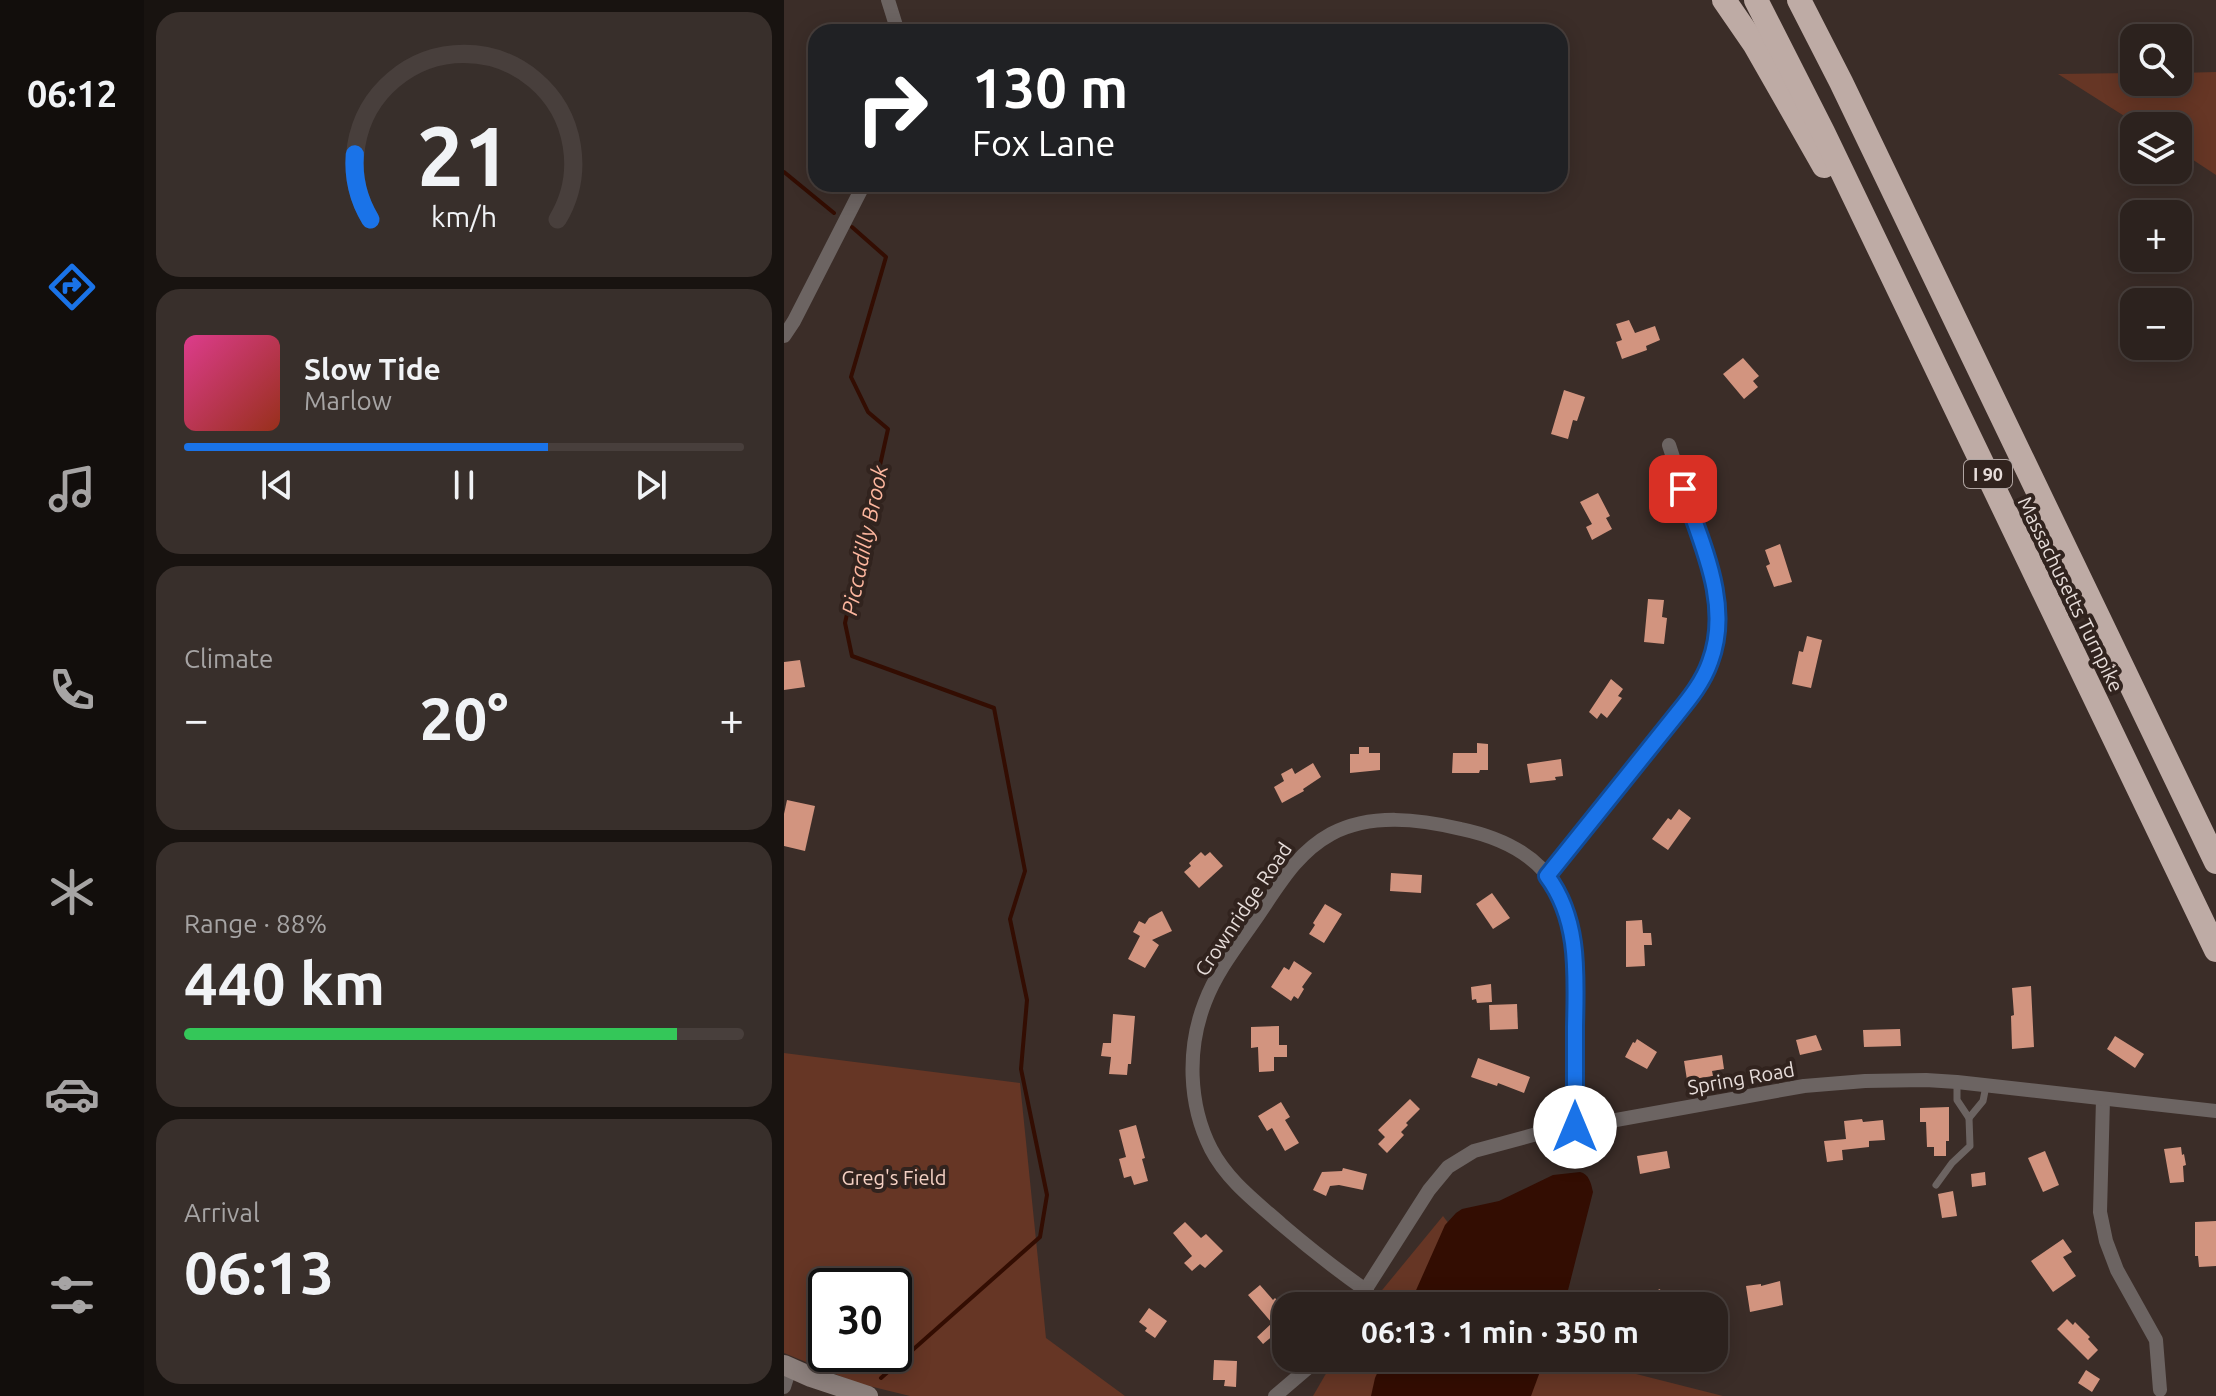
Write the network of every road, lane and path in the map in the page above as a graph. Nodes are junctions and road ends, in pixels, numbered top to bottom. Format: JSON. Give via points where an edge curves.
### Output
{"nodes":[{"id":1,"x":888,"y":0,"type":"edge"},
{"id":2,"x":1724,"y":0,"type":"edge"},
{"id":3,"x":1756,"y":0,"type":"edge"},
{"id":4,"x":1799,"y":0,"type":"edge"},
{"id":5,"x":896,"y":24,"type":"edge"},
{"id":6,"x":860,"y":192,"type":"edge"},
{"id":7,"x":1891,"y":274,"type":"junction"},
{"id":8,"x":784,"y":336,"type":"edge"},
{"id":9,"x":1669,"y":445,"type":"dead end"},
{"id":10,"x":2216,"y":862,"type":"edge"},
{"id":11,"x":1547,"y":876,"type":"junction"},
{"id":12,"x":2216,"y":950,"type":"edge"},
{"id":13,"x":1957,"y":1082,"type":"junction"},
{"id":14,"x":1986,"y":1086,"type":"junction"},
{"id":15,"x":2103,"y":1099,"type":"junction"},
{"id":16,"x":2216,"y":1111,"type":"edge"},
{"id":17,"x":1969,"y":1118,"type":"junction"},
{"id":18,"x":1575,"y":1127,"type":"junction"},
{"id":19,"x":1936,"y":1185,"type":"dead end"},
{"id":20,"x":1367,"y":1291,"type":"joint"},
{"id":21,"x":1303,"y":1372,"type":"edge"},
{"id":22,"x":786,"y":1373,"type":"edge"},
{"id":23,"x":2160,"y":1390,"type":"dead end"},
{"id":24,"x":868,"y":1396,"type":"edge"},
{"id":25,"x":1275,"y":1396,"type":"edge"}],
"edges":[{"from":1,"to":5,"type":"street"},
{"from":2,"to":7,"type":"highway"},
{"from":3,"to":7,"type":"highway","name":"Massachusetts Turnpike","number":"I 90"},
{"from":4,"to":10,"type":"highway","name":"Massachusetts Turnpike","number":"I 90"},
{"from":6,"to":8,"type":"street"},
{"from":7,"to":12,"type":"highway","name":"Massachusetts Turnpike","number":"I 90"},
{"from":9,"to":11,"type":"street","via":[[1717,603],[1718,634],[1710,663],[1696,690]]},
{"from":11,"to":18,"type":"street","name":"Crownridge Road","via":[[1568,915],[1574,945]]},
{"from":11,"to":20,"type":"street","name":"Crownridge Road","via":[[1511,846],[1453,827],[1393,819],[1334,832],[1308,848],[1288,872],[1206,1000],[1194,1045],[1193,1091],[1211,1149],[1249,1197]]},
{"from":13,"to":14,"type":"street","name":"Spring Road"},
{"from":13,"to":17,"type":"lane","via":[[1957,1100]]},
{"from":13,"to":18,"type":"street","name":"Spring Road","via":[[1804,1086]]},
{"from":14,"to":15,"type":"street","name":"Spring Road"},
{"from":14,"to":17,"type":"lane","via":[[1983,1101]]},
{"from":15,"to":16,"type":"street","name":"Spring Road"},
{"from":15,"to":23,"type":"street","via":[[2100,1212],[2117,1270],[2156,1340]]},
{"from":17,"to":19,"type":"lane","via":[[1970,1146]]},
{"from":18,"to":20,"type":"street","name":"Spring Road","via":[[1474,1151],[1448,1167]]},
{"from":21,"to":25,"type":"street"},
{"from":22,"to":24,"type":"main road"}]}
